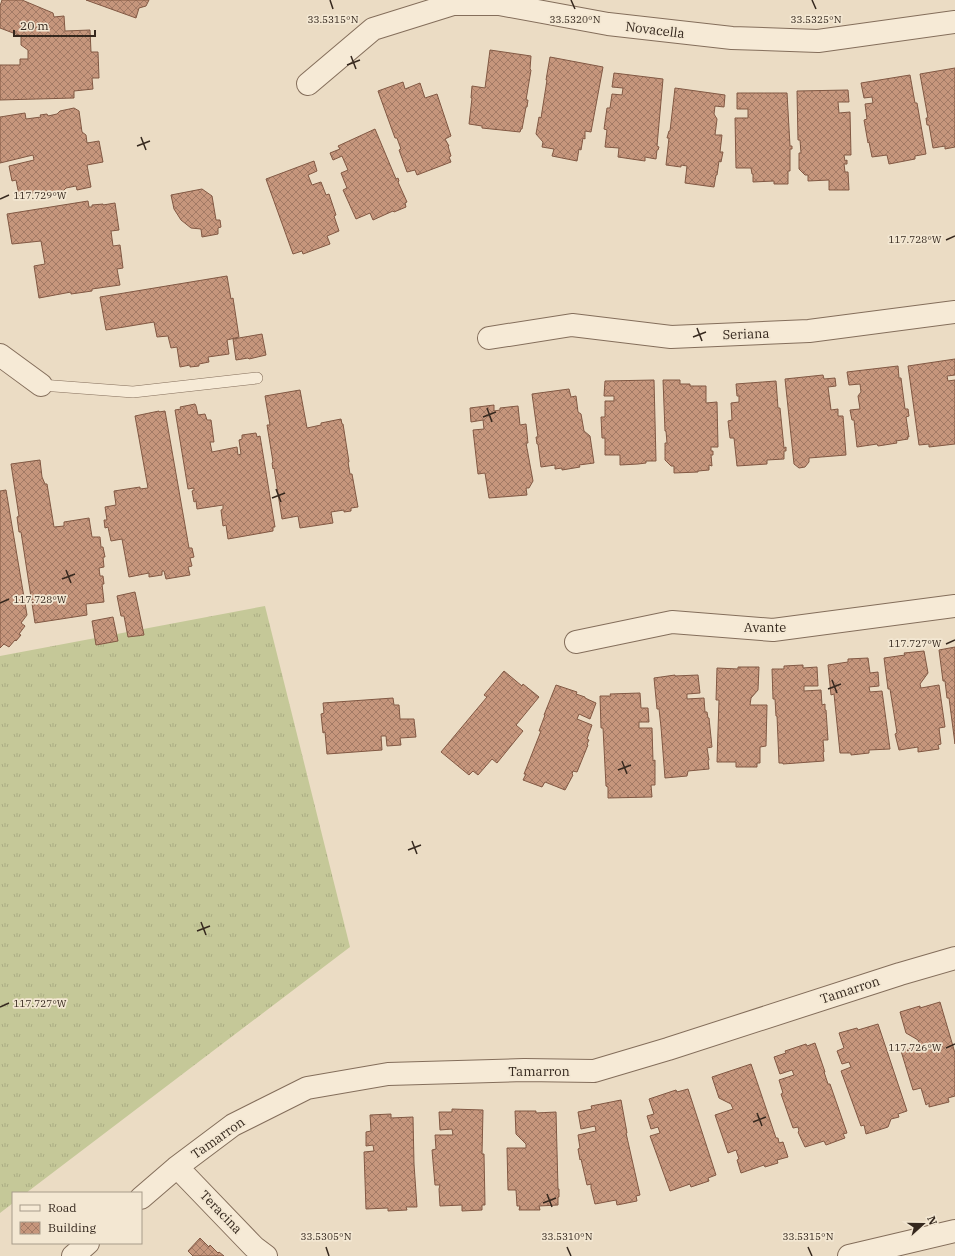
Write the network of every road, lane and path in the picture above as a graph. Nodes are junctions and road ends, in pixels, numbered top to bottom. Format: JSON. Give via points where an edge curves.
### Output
{"nodes":[{"id":1,"x":955,"y":22,"type":"edge"},
{"id":2,"x":308,"y":84,"type":"dead end"},
{"id":3,"x":955,"y":312,"type":"edge"},
{"id":4,"x":488,"y":338,"type":"dead end"},
{"id":5,"x":0,"y":354,"type":"edge"},
{"id":6,"x":257,"y":378,"type":"dead end"},
{"id":7,"x":41,"y":385,"type":"joint"},
{"id":8,"x":955,"y":606,"type":"edge"},
{"id":9,"x":576,"y":642,"type":"dead end"},
{"id":10,"x":955,"y":958,"type":"edge"},
{"id":11,"x":177,"y":1167,"type":"junction"},
{"id":12,"x":142,"y":1197,"type":"edge"},
{"id":13,"x":955,"y":1231,"type":"edge"},
{"id":14,"x":87,"y":1244,"type":"edge"},
{"id":15,"x":73,"y":1256,"type":"edge"},
{"id":16,"x":266,"y":1256,"type":"edge"},
{"id":17,"x":849,"y":1256,"type":"edge"}],
"edges":[{"from":1,"to":2,"type":"street","name":"Novacella","via":[[818,41],[732,38],[608,24],[499,4],[453,4],[373,29]]},
{"from":3,"to":4,"type":"street","name":"Seriana","via":[[809,331],[671,337],[572,325]]},
{"from":5,"to":7,"type":"street"},
{"from":6,"to":7,"type":"lane","via":[[133,392]]},
{"from":8,"to":9,"type":"street","name":"Avante","via":[[773,630],[672,622]]},
{"from":10,"to":11,"type":"street","name":"Tamarron","via":[[594,1071],[524,1070],[388,1074],[307,1088],[233,1125]]},
{"from":11,"to":12,"type":"street","name":"Tamarron"},
{"from":11,"to":16,"type":"street","name":"Teracina","via":[[254,1247]]},
{"from":13,"to":17,"type":"street"},
{"from":14,"to":15,"type":"street"}]}
